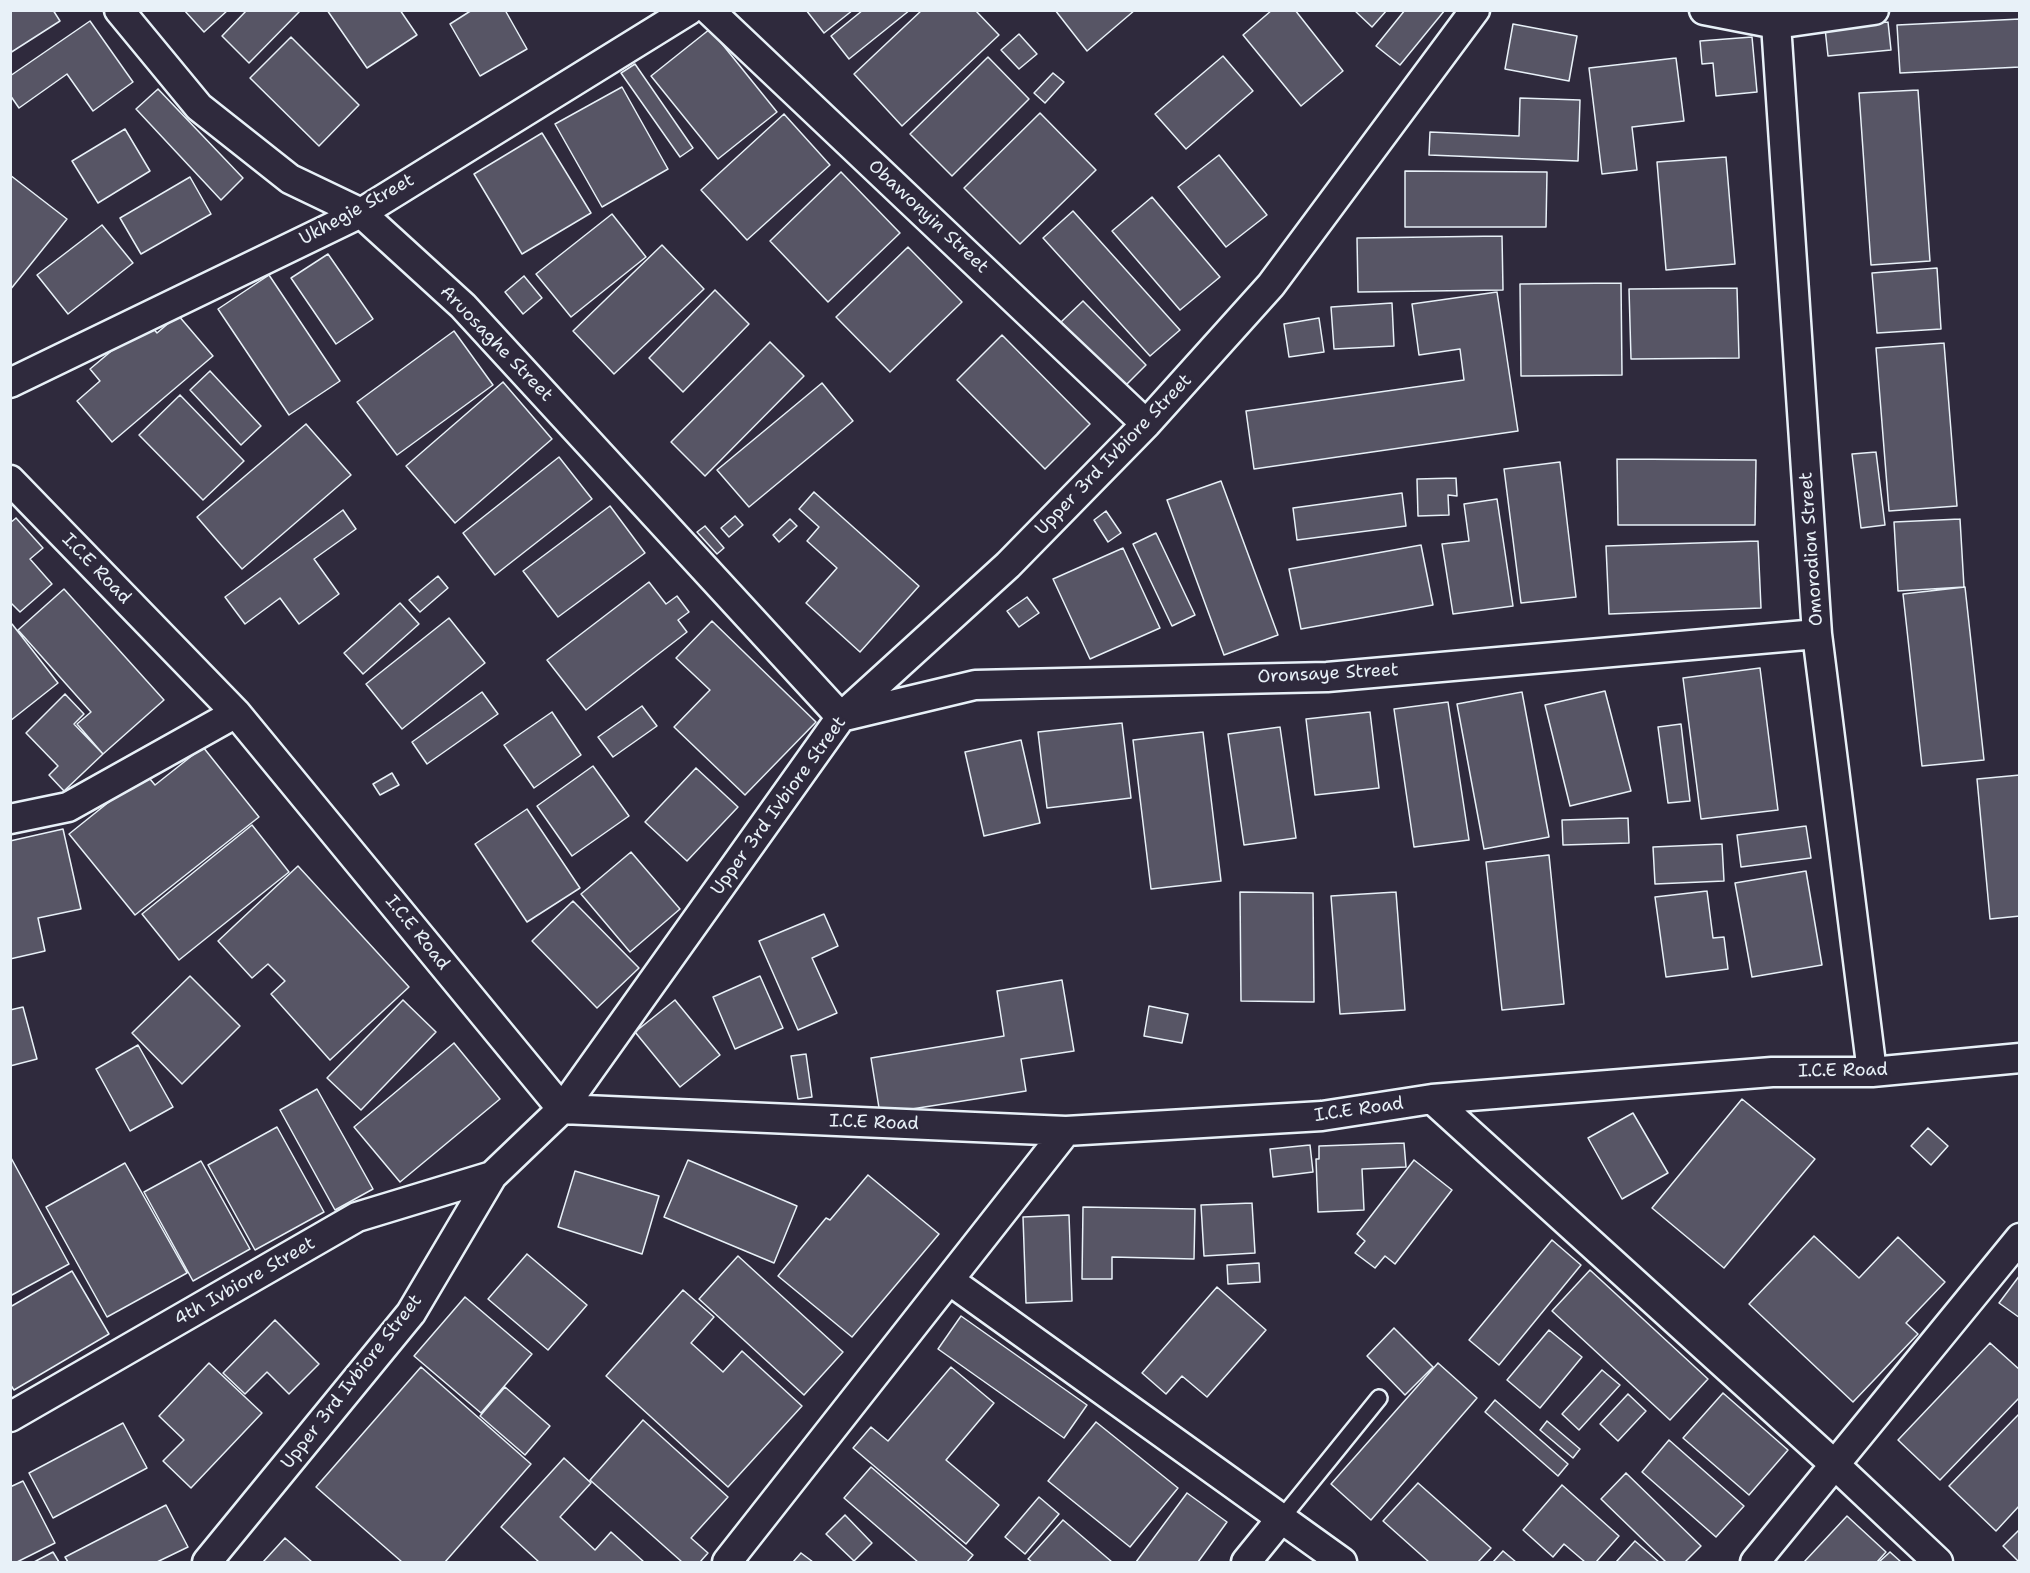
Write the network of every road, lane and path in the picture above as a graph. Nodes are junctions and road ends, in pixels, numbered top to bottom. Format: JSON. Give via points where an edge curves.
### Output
{"nodes":[{"id":1,"x":119,"y":10,"type":"edge"},
{"id":2,"x":689,"y":10,"type":"edge"},
{"id":3,"x":709,"y":10,"type":"edge"},
{"id":4,"x":1475,"y":10,"type":"edge"},
{"id":5,"x":1704,"y":10,"type":"edge"},
{"id":6,"x":1874,"y":10,"type":"edge"},
{"id":7,"x":1776,"y":24,"type":"junction"},
{"id":8,"x":361,"y":213,"type":"junction"},
{"id":9,"x":10,"y":383,"type":"edge"},
{"id":10,"x":1146,"y":424,"type":"junction"},
{"id":11,"x":10,"y":480,"type":"edge"},
{"id":12,"x":1817,"y":634,"type":"junction"},
{"id":13,"x":236,"y":713,"type":"junction"},
{"id":14,"x":841,"y":717,"type":"junction"},
{"id":15,"x":10,"y":819,"type":"edge"},
{"id":16,"x":2019,"y":1058,"type":"edge"},
{"id":17,"x":1872,"y":1072,"type":"junction"},
{"id":18,"x":1432,"y":1099,"type":"junction"},
{"id":19,"x":562,"y":1109,"type":"junction"},
{"id":20,"x":1065,"y":1131,"type":"junction"},
{"id":21,"x":492,"y":1176,"type":"junction"},
{"id":22,"x":2019,"y":1238,"type":"edge"},
{"id":23,"x":949,"y":1280,"type":"junction"},
{"id":24,"x":1379,"y":1398,"type":"dead end"},
{"id":25,"x":10,"y":1417,"type":"edge"},
{"id":26,"x":1834,"y":1464,"type":"junction"},
{"id":27,"x":1281,"y":1519,"type":"junction"},
{"id":28,"x":207,"y":1563,"type":"edge"},
{"id":29,"x":727,"y":1563,"type":"edge"},
{"id":30,"x":1245,"y":1563,"type":"edge"},
{"id":31,"x":1342,"y":1563,"type":"edge"},
{"id":32,"x":1755,"y":1563,"type":"edge"},
{"id":33,"x":1938,"y":1563,"type":"edge"}],
"edges":[{"from":1,"to":8,"type":"street","name":"Aruosaghe Street","via":[[199,107],[290,179]]},
{"from":2,"to":8,"type":"street","name":"Ukhegie Street"},
{"from":3,"to":10,"type":"street","name":"Obawonyin Street"},
{"from":4,"to":10,"type":"street","name":"Upper 3rd Ivbiore Street","via":[[1271,285]]},
{"from":5,"to":7,"type":"street"},
{"from":6,"to":7,"type":"street"},
{"from":7,"to":12,"type":"street","name":"Omorodion Street"},
{"from":8,"to":9,"type":"street","name":"Ukhegie Street"},
{"from":8,"to":14,"type":"street","name":"Aruosaghe Street","via":[[463,306]]},
{"from":10,"to":14,"type":"street","name":"Upper 3rd Ivbiore Street","via":[[1008,565]]},
{"from":11,"to":13,"type":"street","name":"I.C.E Road"},
{"from":12,"to":14,"type":"street","name":"Oronsaye Street","via":[[1327,677],[975,685]]},
{"from":12,"to":17,"type":"street","name":"Omorodion Street"},
{"from":13,"to":15,"type":"street","via":[[68,807]]},
{"from":13,"to":19,"type":"street","name":"I.C.E Road"},
{"from":14,"to":19,"type":"street","name":"Upper 3rd Ivbiore Street"},
{"from":16,"to":17,"type":"street","name":"I.C.E Road"},
{"from":17,"to":18,"type":"street","name":"I.C.E Road","via":[[1772,1072]]},
{"from":18,"to":20,"type":"street","name":"I.C.E Road","via":[[1322,1116]]},
{"from":18,"to":26,"type":"street"},
{"from":19,"to":20,"type":"street","name":"I.C.E Road"},
{"from":19,"to":21,"type":"street","name":"Upper 3rd Ivbiore Street"},
{"from":20,"to":23,"type":"street"},
{"from":21,"to":25,"type":"street","name":"4th Ivbiore Street","via":[[357,1217]]},
{"from":21,"to":28,"type":"street","name":"Upper 3rd Ivbiore Street","via":[[411,1313]]},
{"from":22,"to":26,"type":"street"},
{"from":23,"to":27,"type":"street"},
{"from":23,"to":29,"type":"street"},
{"from":24,"to":27,"type":"lane"},
{"from":26,"to":32,"type":"street"},
{"from":26,"to":33,"type":"street"},
{"from":27,"to":30,"type":"street"},
{"from":27,"to":31,"type":"street"}]}
